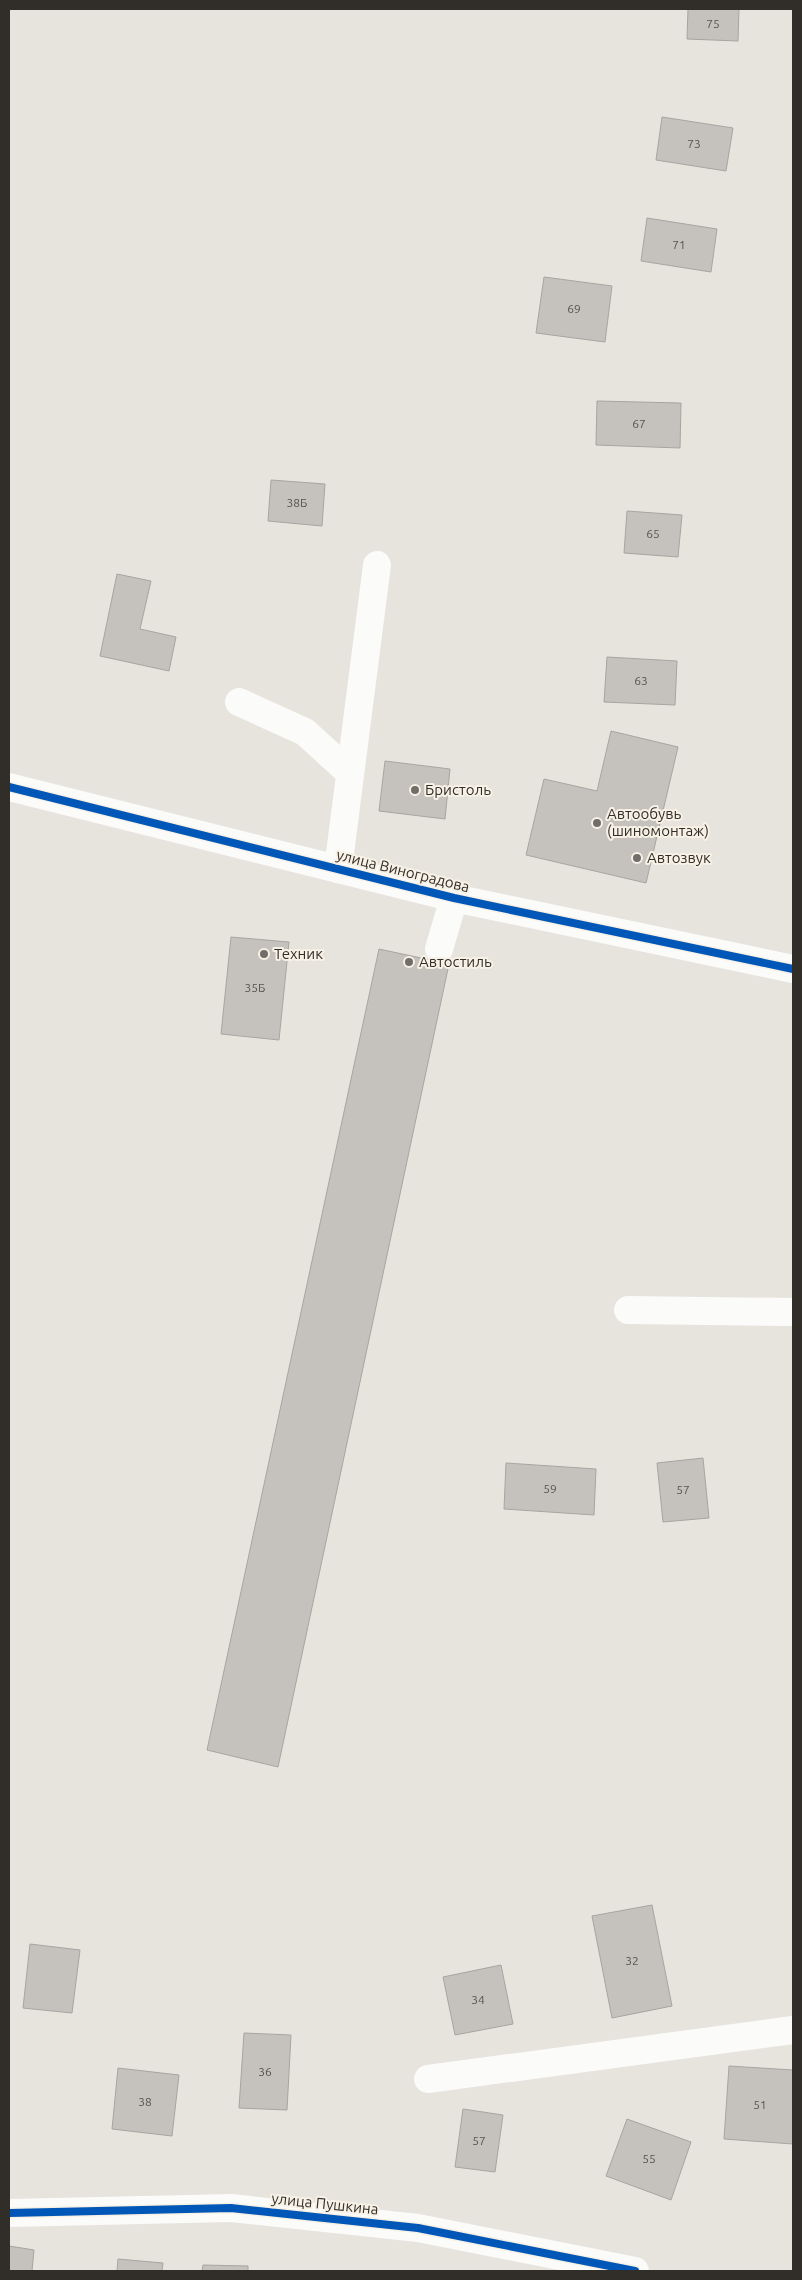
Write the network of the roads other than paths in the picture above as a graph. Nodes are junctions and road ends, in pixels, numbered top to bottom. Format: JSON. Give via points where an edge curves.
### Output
{"nodes":[{"id":1,"x":377,"y":565,"type":"dead end"},
{"id":2,"x":239,"y":702,"type":"dead end"},
{"id":3,"x":350,"y":773,"type":"junction"},
{"id":4,"x":9,"y":787,"type":"edge"},
{"id":5,"x":338,"y":869,"type":"junction"},
{"id":6,"x":454,"y":898,"type":"junction"},
{"id":7,"x":439,"y":949,"type":"dead end"},
{"id":8,"x":793,"y":969,"type":"edge"},
{"id":9,"x":628,"y":1310,"type":"dead end"},
{"id":10,"x":793,"y":1312,"type":"edge"},
{"id":11,"x":793,"y":2030,"type":"edge"},
{"id":12,"x":428,"y":2079,"type":"dead end"},
{"id":13,"x":9,"y":2213,"type":"edge"},
{"id":14,"x":635,"y":2271,"type":"edge"}],
"edges":[{"from":1,"to":3,"type":"street"},
{"from":2,"to":3,"type":"street","via":[[305,732]]},
{"from":3,"to":5,"type":"street"},
{"from":4,"to":5,"type":"street","name":"улица Виноградова"},
{"from":5,"to":6,"type":"street","name":"улица Виноградова"},
{"from":6,"to":7,"type":"street"},
{"from":6,"to":8,"type":"street","name":"улица Виноградова"},
{"from":9,"to":10,"type":"street"},
{"from":11,"to":12,"type":"street"},
{"from":13,"to":14,"type":"street","name":"улица Пушкина","via":[[231,2208],[418,2228]]}]}
